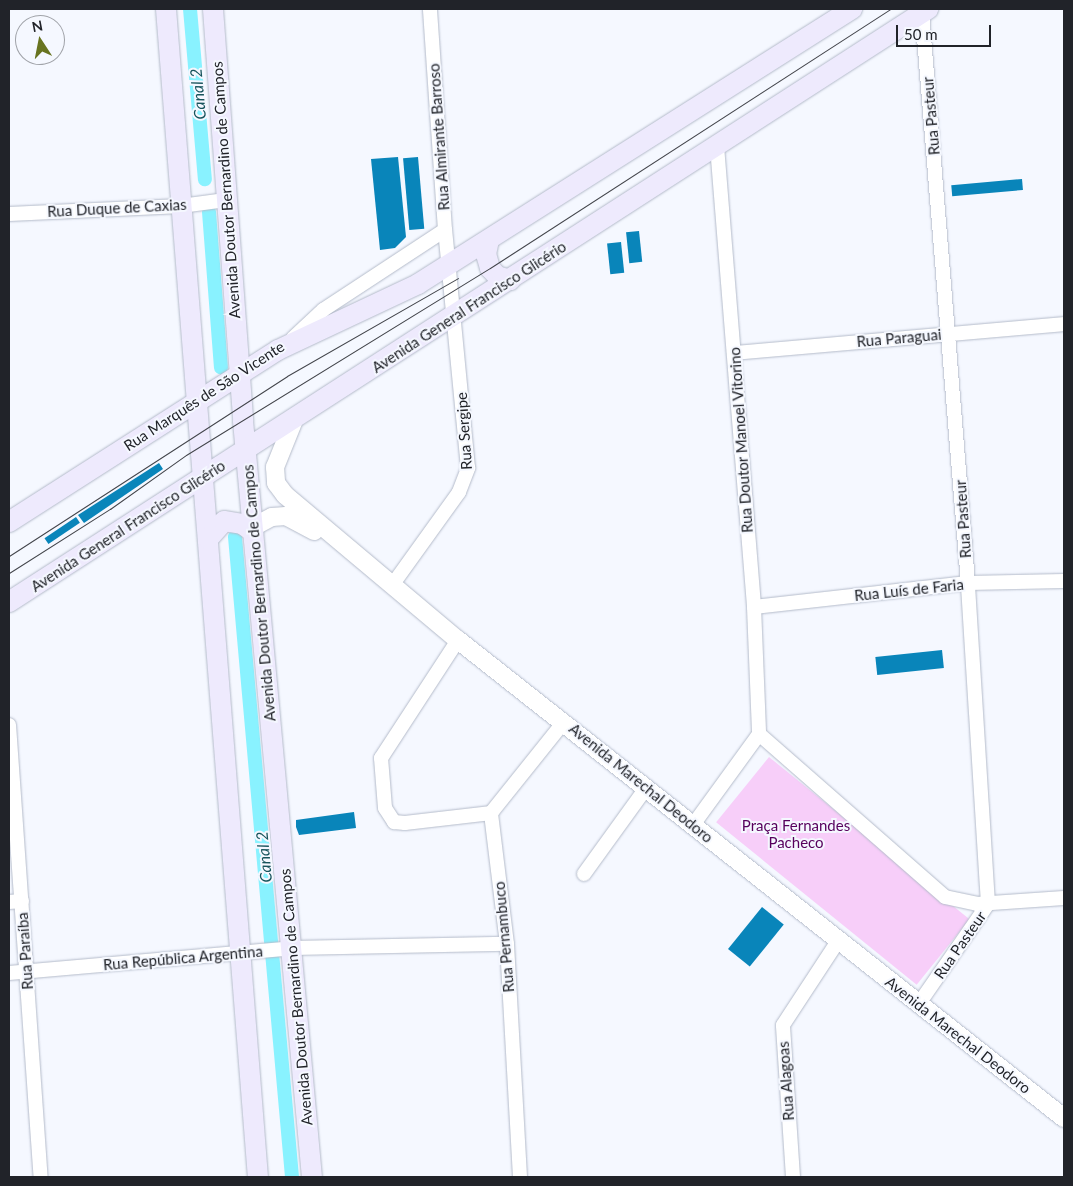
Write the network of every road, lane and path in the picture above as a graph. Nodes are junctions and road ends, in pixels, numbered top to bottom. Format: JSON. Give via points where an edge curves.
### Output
{"nodes":[{"id":1,"x":166,"y":9,"type":"edge"},
{"id":2,"x":213,"y":9,"type":"edge"},
{"id":3,"x":430,"y":9,"type":"edge"},
{"id":4,"x":852,"y":9,"type":"edge"},
{"id":5,"x":922,"y":10,"type":"edge"},
{"id":6,"x":717,"y":146,"type":"junction"},
{"id":7,"x":226,"y":200,"type":"junction"},
{"id":8,"x":182,"y":206,"type":"junction"},
{"id":9,"x":9,"y":214,"type":"edge"},
{"id":10,"x":445,"y":230,"type":"junction"},
{"id":11,"x":489,"y":240,"type":"junction"},
{"id":12,"x":449,"y":265,"type":"junction"},
{"id":13,"x":510,"y":280,"type":"junction"},
{"id":14,"x":455,"y":316,"type":"junction"},
{"id":15,"x":1064,"y":324,"type":"edge"},
{"id":16,"x":949,"y":333,"type":"junction"},
{"id":17,"x":278,"y":350,"type":"junction"},
{"id":18,"x":734,"y":352,"type":"junction"},
{"id":19,"x":239,"y":377,"type":"junction"},
{"id":20,"x":197,"y":404,"type":"junction"},
{"id":21,"x":294,"y":420,"type":"junction"},
{"id":22,"x":245,"y":450,"type":"junction"},
{"id":23,"x":203,"y":478,"type":"junction"},
{"id":24,"x":9,"y":522,"type":"edge"},
{"id":25,"x":253,"y":530,"type":"junction"},
{"id":26,"x":208,"y":539,"type":"junction"},
{"id":27,"x":359,"y":559,"type":"junction"},
{"id":28,"x":1064,"y":581,"type":"edge"},
{"id":29,"x":968,"y":583,"type":"junction"},
{"id":30,"x":393,"y":584,"type":"junction"},
{"id":31,"x":9,"y":602,"type":"edge"},
{"id":32,"x":754,"y":607,"type":"junction"},
{"id":33,"x":458,"y":640,"type":"junction"},
{"id":34,"x":564,"y":722,"type":"junction"},
{"id":35,"x":9,"y":725,"type":"edge"},
{"id":36,"x":759,"y":734,"type":"junction"},
{"id":37,"x":646,"y":788,"type":"junction"},
{"id":38,"x":490,"y":813,"type":"junction"},
{"id":39,"x":693,"y":825,"type":"junction"},
{"id":40,"x":584,"y":874,"type":"dead end"},
{"id":41,"x":1064,"y":898,"type":"edge"},
{"id":42,"x":15,"y":902,"type":"edge"},
{"id":43,"x":988,"y":904,"type":"junction"},
{"id":44,"x":838,"y":941,"type":"junction"},
{"id":45,"x":507,"y":944,"type":"junction"},
{"id":46,"x":285,"y":948,"type":"junction"},
{"id":47,"x":248,"y":953,"type":"junction"},
{"id":48,"x":26,"y":972,"type":"junction"},
{"id":49,"x":9,"y":973,"type":"edge"},
{"id":50,"x":918,"y":1005,"type":"junction"},
{"id":51,"x":1064,"y":1118,"type":"edge"},
{"id":52,"x":41,"y":1177,"type":"edge"},
{"id":53,"x":258,"y":1177,"type":"edge"},
{"id":54,"x":312,"y":1177,"type":"edge"},
{"id":55,"x":520,"y":1177,"type":"edge"},
{"id":56,"x":793,"y":1177,"type":"edge"}],
"edges":[{"from":1,"to":8,"type":"main road"},
{"from":2,"to":7,"type":"main road","name":"Avenida Doutor Bernardino de Campos"},
{"from":3,"to":10,"type":"street","name":"Rua Almirante Barroso"},
{"from":4,"to":11,"type":"main road"},
{"from":5,"to":6,"type":"main road","name":"Avenida General Francisco Glicério"},
{"from":5,"to":16,"type":"street","name":"Rua Pasteur"},
{"from":6,"to":13,"type":"main road","name":"Avenida General Francisco Glicério"},
{"from":6,"to":18,"type":"street","name":"Rua Doutor Manoel Vitorino"},
{"from":7,"to":8,"type":"street","name":"Rua Duque de Caxias"},
{"from":7,"to":19,"type":"main road","name":"Avenida Doutor Bernardino de Campos"},
{"from":8,"to":9,"type":"street","name":"Rua Duque de Caxias"},
{"from":8,"to":20,"type":"main road"},
{"from":10,"to":12,"type":"street","name":"Rua Almirante Barroso"},
{"from":10,"to":17,"type":"street","name":"Rua Marquês de São Vicente","via":[[323,310]]},
{"from":11,"to":12,"type":"main road"},
{"from":11,"to":13,"type":"main road","via":[[486,254],[490,268],[497,276]]},
{"from":12,"to":14,"type":"street","name":"Rua Almirante Barroso"},
{"from":12,"to":17,"type":"main road","via":[[406,291]]},
{"from":13,"to":14,"type":"main road","name":"Avenida General Francisco Glicério"},
{"from":14,"to":21,"type":"main road","name":"Avenida General Francisco Glicério"},
{"from":14,"to":30,"type":"street","name":"Rua Sergipe","via":[[467,474],[459,492]]},
{"from":15,"to":16,"type":"street","name":"Rua Paraguai"},
{"from":16,"to":18,"type":"street","name":"Rua Paraguai"},
{"from":16,"to":29,"type":"street","name":"Rua Pasteur"},
{"from":17,"to":19,"type":"main road","name":"Rua Marquês de São Vicente"},
{"from":18,"to":32,"type":"street","name":"Rua Doutor Manoel Vitorino"},
{"from":19,"to":20,"type":"main road","name":"Rua Marquês de São Vicente"},
{"from":19,"to":22,"type":"main road","name":"Avenida Doutor Bernardino de Campos"},
{"from":20,"to":23,"type":"main road"},
{"from":20,"to":24,"type":"main road","name":"Rua Marquês de São Vicente"},
{"from":21,"to":22,"type":"main road","name":"Avenida General Francisco Glicério"},
{"from":21,"to":27,"type":"street","name":"Avenida Marechal Deodoro","via":[[275,467],[278,487]]},
{"from":22,"to":23,"type":"main road","name":"Avenida General Francisco Glicério"},
{"from":22,"to":25,"type":"main road","name":"Avenida Doutor Bernardino de Campos"},
{"from":23,"to":26,"type":"main road"},
{"from":23,"to":31,"type":"main road","name":"Avenida General Francisco Glicério"},
{"from":25,"to":26,"type":"main road","via":[[224,521]]},
{"from":25,"to":27,"type":"street","via":[[272,517],[286,516]]},
{"from":25,"to":46,"type":"main road","name":"Avenida Doutor Bernardino de Campos"},
{"from":26,"to":47,"type":"main road"},
{"from":27,"to":30,"type":"street","name":"Avenida Marechal Deodoro"},
{"from":28,"to":29,"type":"street","name":"Rua Luís de Faria"},
{"from":29,"to":32,"type":"street","name":"Rua Luís de Faria"},
{"from":29,"to":43,"type":"street","name":"Rua Pasteur"},
{"from":30,"to":33,"type":"street","name":"Avenida Marechal Deodoro"},
{"from":32,"to":36,"type":"street","name":"Rua Doutor Manoel Vitorino"},
{"from":33,"to":34,"type":"street","name":"Avenida Marechal Deodoro"},
{"from":33,"to":38,"type":"street","via":[[381,758],[385,808],[394,822],[405,823]]},
{"from":34,"to":37,"type":"street","name":"Avenida Marechal Deodoro"},
{"from":34,"to":38,"type":"street"},
{"from":35,"to":42,"type":"street","name":"Rua Paraíba"},
{"from":36,"to":39,"type":"street"},
{"from":36,"to":43,"type":"street","via":[[945,897],[965,903]]},
{"from":37,"to":39,"type":"street","name":"Avenida Marechal Deodoro"},
{"from":37,"to":40,"type":"street"},
{"from":38,"to":45,"type":"street","name":"Rua Pernambuco"},
{"from":39,"to":44,"type":"street","name":"Avenida Marechal Deodoro"},
{"from":41,"to":43,"type":"street"},
{"from":42,"to":48,"type":"street","name":"Rua Paraíba"},
{"from":43,"to":50,"type":"street","name":"Rua Pasteur"},
{"from":44,"to":50,"type":"street","name":"Avenida Marechal Deodoro"},
{"from":44,"to":56,"type":"street","name":"Rua Alagoas","via":[[783,1025]]},
{"from":45,"to":46,"type":"street","name":"Rua República Argentina"},
{"from":45,"to":55,"type":"street","name":"Rua Pernambuco"},
{"from":46,"to":47,"type":"street","name":"Rua República Argentina"},
{"from":46,"to":54,"type":"main road","name":"Avenida Doutor Bernardino de Campos"},
{"from":47,"to":48,"type":"street","name":"Rua República Argentina"},
{"from":47,"to":53,"type":"main road"},
{"from":48,"to":49,"type":"street","name":"Rua República Argentina"},
{"from":48,"to":52,"type":"street","name":"Rua Paraíba"},
{"from":50,"to":51,"type":"street","name":"Avenida Marechal Deodoro"}]}
